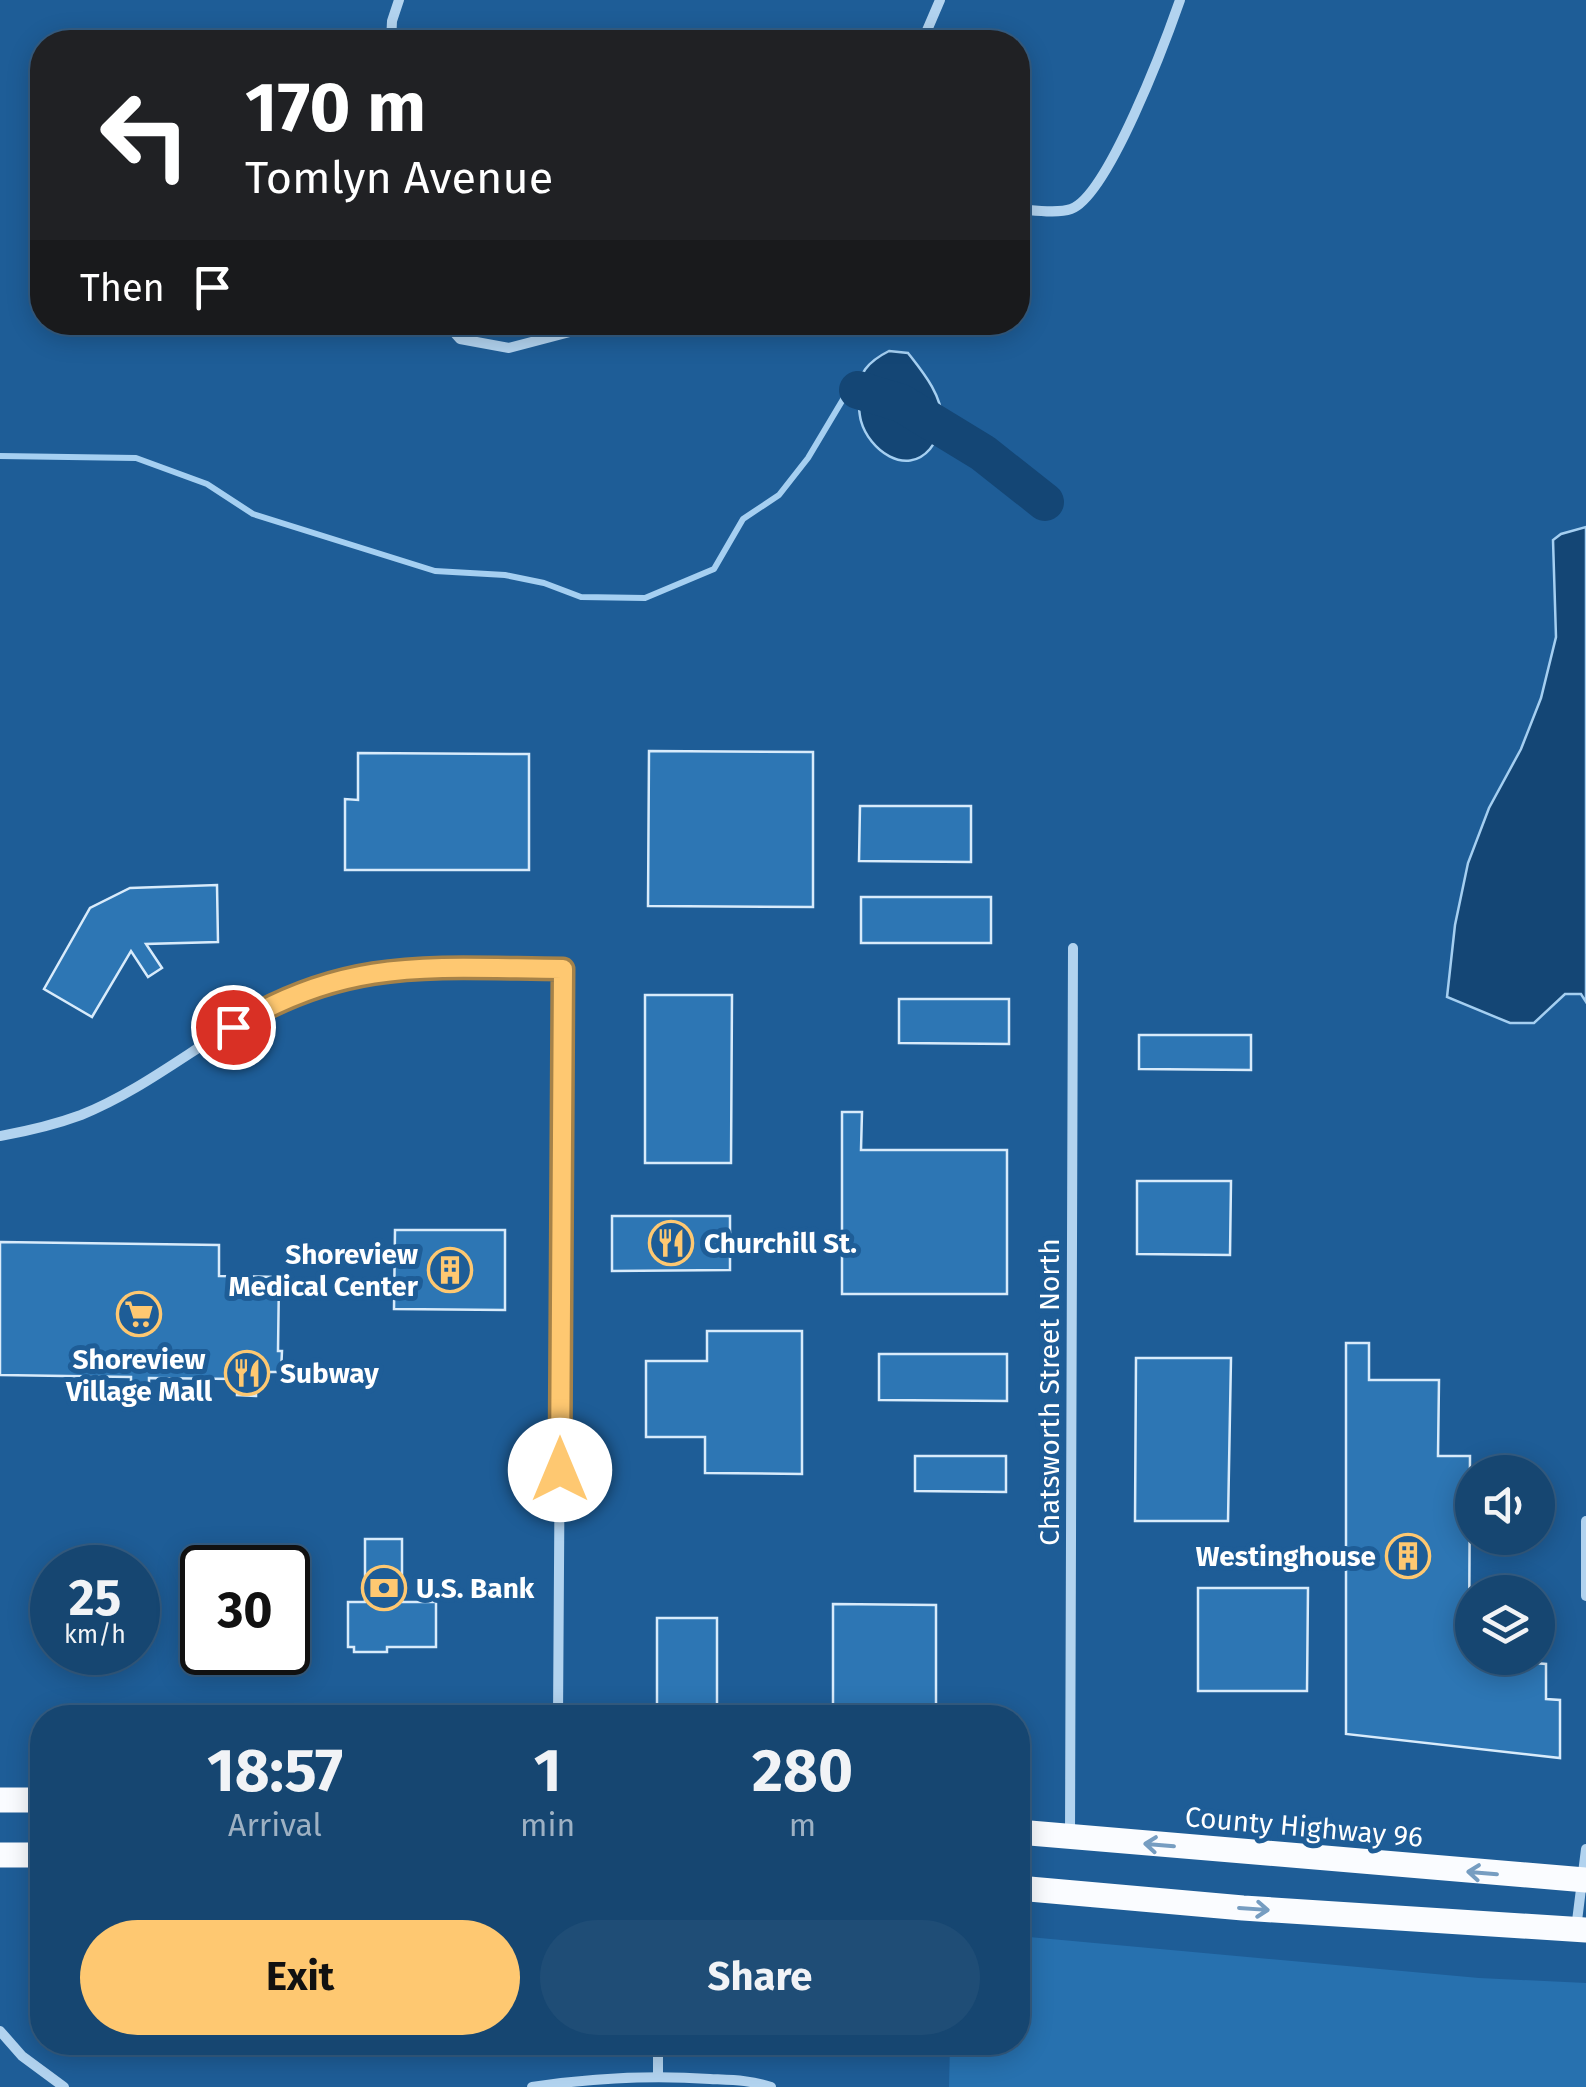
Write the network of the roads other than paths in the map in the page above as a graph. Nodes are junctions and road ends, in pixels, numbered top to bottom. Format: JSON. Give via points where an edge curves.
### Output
{"nodes":[{"id":1,"x":399,"y":0,"type":"edge"},
{"id":2,"x":940,"y":0,"type":"edge"},
{"id":3,"x":1180,"y":0,"type":"edge"},
{"id":4,"x":392,"y":30,"type":"edge"},
{"id":5,"x":927,"y":30,"type":"edge"},
{"id":6,"x":1030,"y":209,"type":"edge"},
{"id":7,"x":456,"y":335,"type":"edge"},
{"id":8,"x":559,"y":335,"type":"edge"},
{"id":9,"x":1073,"y":948,"type":"dead end"},
{"id":10,"x":0,"y":1136,"type":"edge"},
{"id":11,"x":1586,"y":1521,"type":"edge"},
{"id":12,"x":1586,"y":1596,"type":"edge"},
{"id":13,"x":558,"y":1705,"type":"edge"},
{"id":14,"x":0,"y":1800,"type":"edge"},
{"id":15,"x":30,"y":1800,"type":"edge"},
{"id":16,"x":1030,"y":1833,"type":"edge"},
{"id":17,"x":1070,"y":1836,"type":"junction"},
{"id":18,"x":1586,"y":1849,"type":"edge"},
{"id":19,"x":0,"y":1855,"type":"edge"},
{"id":20,"x":30,"y":1855,"type":"edge"},
{"id":21,"x":1583,"y":1880,"type":"edge"},
{"id":22,"x":1030,"y":1889,"type":"edge"},
{"id":23,"x":1581,"y":1930,"type":"edge"},
{"id":24,"x":0,"y":2031,"type":"edge"},
{"id":25,"x":658,"y":2055,"type":"edge"},
{"id":26,"x":658,"y":2076,"type":"junction"},
{"id":27,"x":64,"y":2087,"type":"edge"},
{"id":28,"x":532,"y":2087,"type":"edge"},
{"id":29,"x":771,"y":2087,"type":"edge"}],
"edges":[{"from":1,"to":4,"type":"street"},
{"from":2,"to":5,"type":"street"},
{"from":3,"to":6,"type":"street","via":[[1164,48],[1088,200],[1069,210]]},
{"from":7,"to":8,"type":"street","via":[[510,348]]},
{"from":9,"to":17,"type":"street","name":"Chatsworth Street North"},
{"from":10,"to":13,"type":"street","via":[[83,1114],[252,1015],[334,980],[424,968],[563,969]]},
{"from":11,"to":12,"type":"street"},
{"from":14,"to":15,"type":"main road"},
{"from":16,"to":17,"type":"main road","name":"County Highway 96"},
{"from":21,"to":17,"type":"main road","name":"County Highway 96","one_way":true},
{"from":18,"to":21,"type":"street"},
{"from":19,"to":20,"type":"main road"},
{"from":21,"to":23,"type":"street"},
{"from":22,"to":23,"type":"main road","one_way":true},
{"from":24,"to":27,"type":"street"},
{"from":25,"to":26,"type":"street"},
{"from":26,"to":28,"type":"street"},
{"from":26,"to":29,"type":"street"}]}
